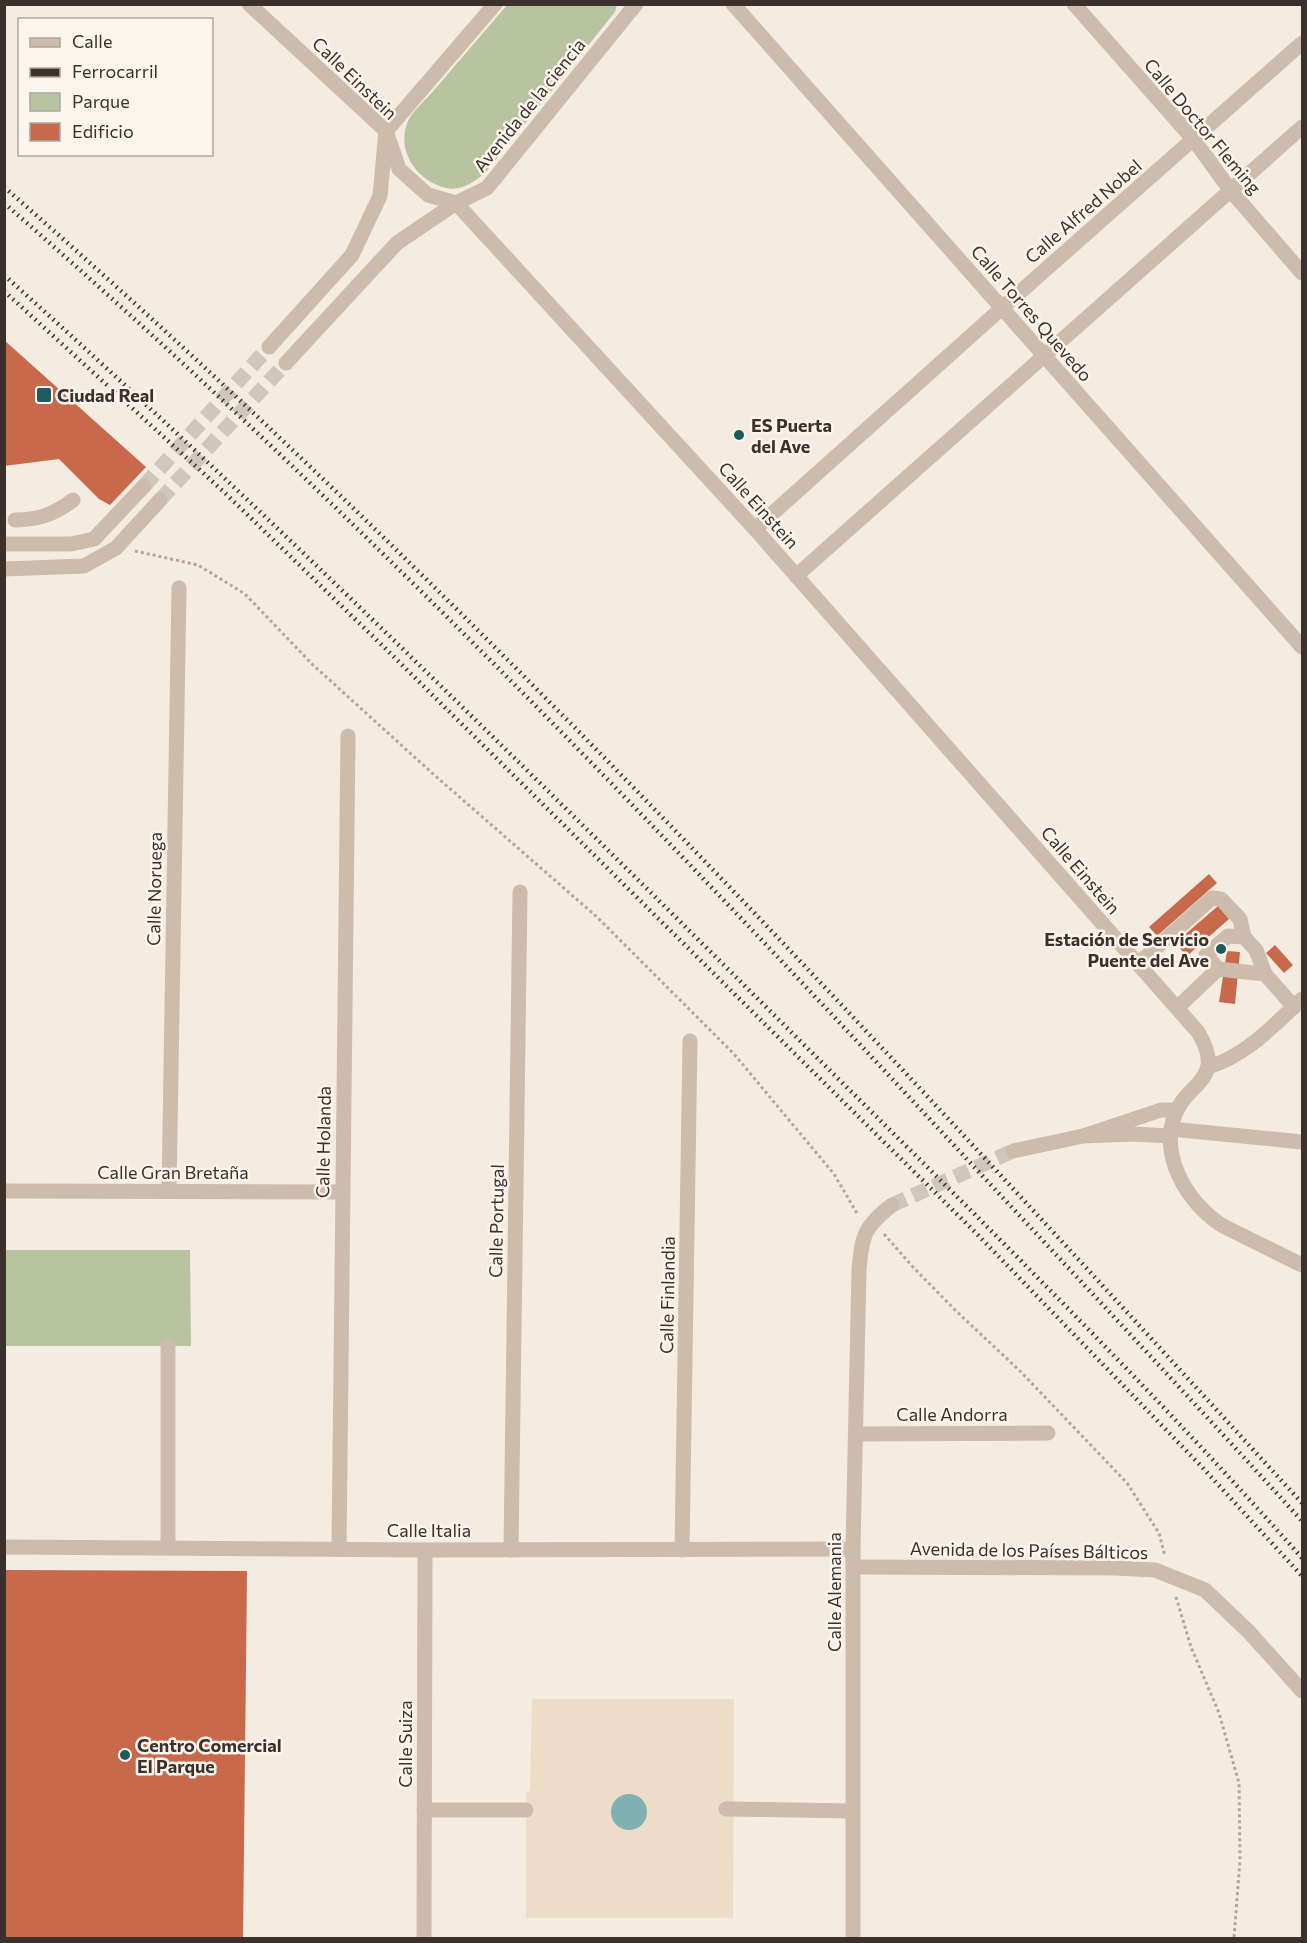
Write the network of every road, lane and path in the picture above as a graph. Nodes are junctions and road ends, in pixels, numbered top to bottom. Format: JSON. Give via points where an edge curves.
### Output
{"nodes":[{"id":1,"x":249,"y":4,"type":"edge"},
{"id":2,"x":495,"y":4,"type":"edge"},
{"id":3,"x":636,"y":4,"type":"edge"},
{"id":4,"x":733,"y":4,"type":"edge"},
{"id":5,"x":1074,"y":4,"type":"edge"},
{"id":6,"x":1302,"y":43,"type":"edge"},
{"id":7,"x":1302,"y":127,"type":"edge"},
{"id":8,"x":386,"y":131,"type":"junction"},
{"id":9,"x":1194,"y":140,"type":"junction"},
{"id":10,"x":1231,"y":191,"type":"junction"},
{"id":11,"x":456,"y":203,"type":"junction"},
{"id":12,"x":1302,"y":273,"type":"edge"},
{"id":13,"x":1002,"y":308,"type":"junction"},
{"id":14,"x":269,"y":347,"type":"tunnel mouth"},
{"id":15,"x":1044,"y":357,"type":"junction"},
{"id":16,"x":286,"y":363,"type":"tunnel mouth"},
{"id":17,"x":144,"y":486,"type":"tunnel mouth"},
{"id":18,"x":73,"y":500,"type":"dead end"},
{"id":19,"x":160,"y":500,"type":"tunnel mouth"},
{"id":20,"x":8,"y":522,"type":"edge"},
{"id":21,"x":755,"y":529,"type":"junction"},
{"id":22,"x":4,"y":544,"type":"edge"},
{"id":23,"x":116,"y":548,"type":"junction"},
{"id":24,"x":4,"y":569,"type":"edge"},
{"id":25,"x":796,"y":576,"type":"junction"},
{"id":26,"x":179,"y":588,"type":"dead end"},
{"id":27,"x":1302,"y":647,"type":"edge"},
{"id":28,"x":348,"y":736,"type":"dead end"},
{"id":29,"x":520,"y":892,"type":"dead end"},
{"id":30,"x":1244,"y":937,"type":"junction"},
{"id":31,"x":1138,"y":964,"type":"junction"},
{"id":32,"x":1218,"y":969,"type":"junction"},
{"id":33,"x":1265,"y":974,"type":"junction"},
{"id":34,"x":1298,"y":1003,"type":"edge"},
{"id":35,"x":1177,"y":1008,"type":"junction"},
{"id":36,"x":690,"y":1041,"type":"dead end"},
{"id":37,"x":1208,"y":1066,"type":"junction"},
{"id":38,"x":1176,"y":1110,"type":"junction"},
{"id":39,"x":1171,"y":1132,"type":"junction"},
{"id":40,"x":1083,"y":1136,"type":"junction"},
{"id":41,"x":1302,"y":1142,"type":"edge"},
{"id":42,"x":1013,"y":1151,"type":"tunnel mouth"},
{"id":43,"x":4,"y":1191,"type":"edge"},
{"id":44,"x":169,"y":1191,"type":"junction"},
{"id":45,"x":342,"y":1192,"type":"junction"},
{"id":46,"x":892,"y":1205,"type":"tunnel mouth"},
{"id":47,"x":866,"y":1230,"type":"junction"},
{"id":48,"x":1302,"y":1265,"type":"edge"},
{"id":49,"x":168,"y":1346,"type":"dead end"},
{"id":50,"x":1048,"y":1433,"type":"dead end"},
{"id":51,"x":856,"y":1434,"type":"junction"},
{"id":52,"x":4,"y":1547,"type":"edge"},
{"id":53,"x":168,"y":1548,"type":"junction"},
{"id":54,"x":339,"y":1549,"type":"junction"},
{"id":55,"x":425,"y":1550,"type":"junction"},
{"id":56,"x":512,"y":1550,"type":"junction"},
{"id":57,"x":682,"y":1550,"type":"junction"},
{"id":58,"x":853,"y":1550,"type":"junction"},
{"id":59,"x":853,"y":1567,"type":"junction"},
{"id":60,"x":1302,"y":1691,"type":"edge"},
{"id":61,"x":726,"y":1809,"type":"dead end"},
{"id":62,"x":424,"y":1810,"type":"junction"},
{"id":63,"x":526,"y":1810,"type":"dead end"},
{"id":64,"x":853,"y":1811,"type":"junction"},
{"id":65,"x":424,"y":1938,"type":"edge"},
{"id":66,"x":853,"y":1938,"type":"edge"}],
"edges":[{"from":1,"to":8,"type":"street","name":"Calle Einstein"},
{"from":2,"to":8,"type":"street"},
{"from":3,"to":11,"type":"street","name":"Avenida de la ciencia","via":[[487,188]]},
{"from":4,"to":13,"type":"street","name":"Calle Torres Quevedo"},
{"from":5,"to":9,"type":"street","name":"Calle Doctor Fleming"},
{"from":6,"to":9,"type":"street","name":"Calle Alfred Nobel"},
{"from":7,"to":10,"type":"street"},
{"from":8,"to":11,"type":"street","name":"Calle Einstein","via":[[399,169],[428,195]]},
{"from":8,"to":14,"type":"street","via":[[380,196],[352,255]]},
{"from":9,"to":10,"type":"street","name":"Calle Doctor Fleming"},
{"from":9,"to":13,"type":"street","name":"Calle Alfred Nobel"},
{"from":10,"to":12,"type":"street","name":"Calle Doctor Fleming"},
{"from":10,"to":15,"type":"street"},
{"from":11,"to":16,"type":"street","name":"Avenida de la ciencia","via":[[397,243]]},
{"from":11,"to":21,"type":"street","name":"Calle Einstein"},
{"from":13,"to":15,"type":"street","name":"Calle Torres Quevedo"},
{"from":13,"to":21,"type":"street","name":"Calle Alfred Nobel"},
{"from":15,"to":25,"type":"street"},
{"from":15,"to":27,"type":"street","name":"Calle Torres Quevedo"},
{"from":17,"to":22,"type":"street","via":[[94,538],[71,544]]},
{"from":18,"to":20,"type":"street","via":[[47,516]]},
{"from":19,"to":23,"type":"street"},
{"from":21,"to":25,"type":"street","name":"Calle Einstein"},
{"from":23,"to":24,"type":"street","via":[[84,566]]},
{"from":23,"to":47,"type":"path","via":[[198,565],[245,594],[312,664],[597,917],[734,1054],[834,1174]]},
{"from":25,"to":31,"type":"street","name":"Calle Einstein"},
{"from":26,"to":44,"type":"street","name":"Calle Noruega"},
{"from":28,"to":45,"type":"street","name":"Calle Holanda"},
{"from":29,"to":56,"type":"street","name":"Calle Portugal"},
{"from":30,"to":31,"type":"street","via":[[1240,919],[1221,899],[1212,898]]},
{"from":30,"to":32,"type":"street","via":[[1228,936],[1206,955]]},
{"from":30,"to":33,"type":"street","via":[[1256,950]]},
{"from":31,"to":35,"type":"street","name":"Calle Einstein"},
{"from":32,"to":33,"type":"street"},
{"from":32,"to":35,"type":"street"},
{"from":33,"to":34,"type":"street"},
{"from":34,"to":37,"type":"street","via":[[1234,1057]]},
{"from":35,"to":37,"type":"street","name":"Calle Einstein","via":[[1205,1044]]},
{"from":36,"to":57,"type":"street","name":"Calle Finlandia"},
{"from":37,"to":38,"type":"street"},
{"from":38,"to":39,"type":"street"},
{"from":38,"to":40,"type":"street","via":[[1161,1110]]},
{"from":39,"to":40,"type":"street"},
{"from":39,"to":41,"type":"street"},
{"from":39,"to":48,"type":"street","via":[[1176,1168],[1185,1190],[1198,1206],[1218,1223]]},
{"from":40,"to":42,"type":"street"},
{"from":43,"to":44,"type":"street","name":"Calle Gran Bretaña"},
{"from":44,"to":45,"type":"street","name":"Calle Gran Bretaña"},
{"from":45,"to":54,"type":"street","name":"Calle Holanda"},
{"from":46,"to":47,"type":"street"},
{"from":47,"to":51,"type":"street","name":"Calle Alemania","via":[[861,1247]]},
{"from":49,"to":53,"type":"street"},
{"from":50,"to":51,"type":"street","name":"Calle Andorra"},
{"from":51,"to":58,"type":"street","name":"Calle Alemania"},
{"from":52,"to":53,"type":"street","name":"Calle Italia"},
{"from":53,"to":54,"type":"street","name":"Calle Italia"},
{"from":54,"to":55,"type":"street","name":"Calle Italia"},
{"from":55,"to":56,"type":"street","name":"Calle Italia"},
{"from":55,"to":62,"type":"street","name":"Calle Suiza"},
{"from":56,"to":57,"type":"street","name":"Calle Italia"},
{"from":57,"to":58,"type":"street","name":"Calle Italia"},
{"from":58,"to":59,"type":"street","name":"Calle Alemania"},
{"from":59,"to":60,"type":"street","name":"Avenida de los Países Bálticos","via":[[1155,1570],[1205,1590]]},
{"from":59,"to":64,"type":"street","name":"Calle Alemania"},
{"from":61,"to":64,"type":"street"},
{"from":62,"to":63,"type":"street"},
{"from":62,"to":65,"type":"street","name":"Calle Suiza"},
{"from":64,"to":66,"type":"street","name":"Calle Alemania"}]}
